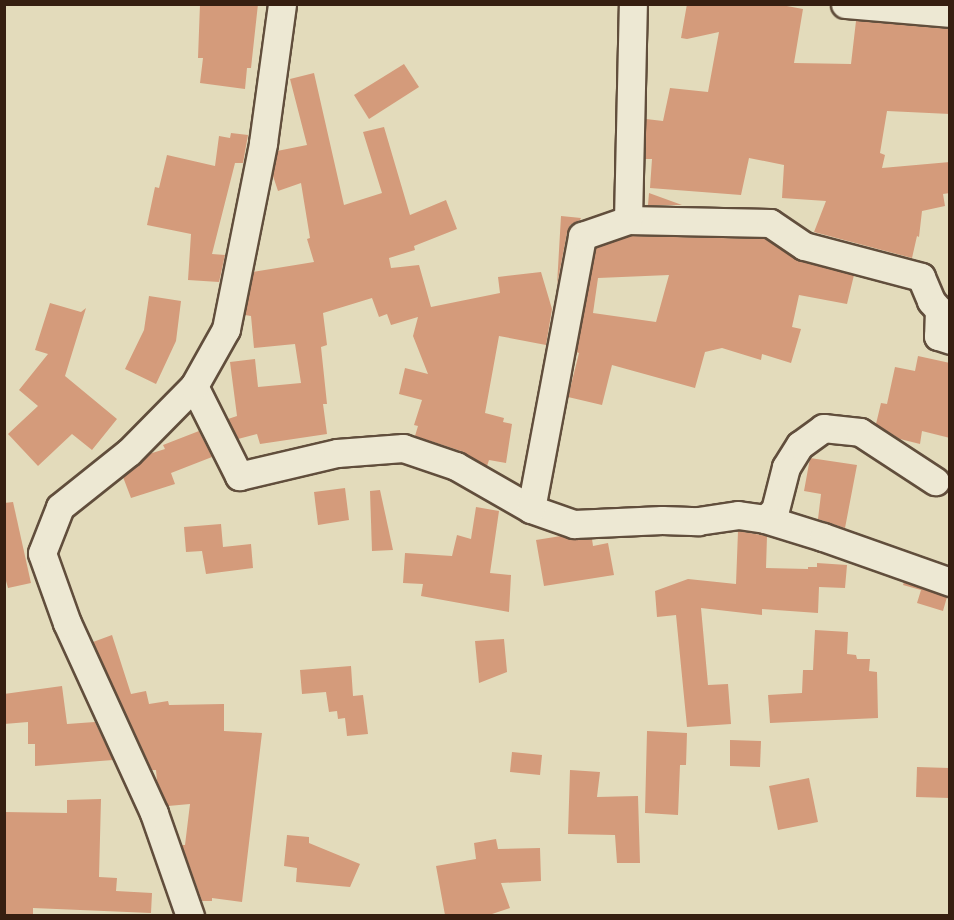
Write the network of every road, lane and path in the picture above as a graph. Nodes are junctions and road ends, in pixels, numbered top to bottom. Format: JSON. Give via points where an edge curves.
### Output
{"nodes":[{"id":1,"x":282,"y":4,"type":"edge"},
{"id":2,"x":633,"y":4,"type":"edge"},
{"id":3,"x":845,"y":4,"type":"edge"},
{"id":4,"x":950,"y":13,"type":"edge"},
{"id":5,"x":628,"y":220,"type":"junction"},
{"id":6,"x":950,"y":340,"type":"edge"},
{"id":7,"x":194,"y":386,"type":"junction"},
{"id":8,"x":935,"y":481,"type":"dead end"},
{"id":9,"x":531,"y":509,"type":"junction"},
{"id":10,"x":765,"y":519,"type":"junction"},
{"id":11,"x":950,"y":582,"type":"edge"},
{"id":12,"x":190,"y":915,"type":"edge"}],
"edges":[{"from":1,"to":7,"type":"street","via":[[263,143],[226,329]]},
{"from":2,"to":5,"type":"street"},
{"from":3,"to":4,"type":"street"},
{"from":5,"to":6,"type":"street","via":[[771,223],[804,246],[921,277],[939,310],[938,336]]},
{"from":5,"to":9,"type":"street","via":[[582,236]]},
{"from":7,"to":9,"type":"street","via":[[239,476],[337,453],[403,448],[456,466]]},
{"from":7,"to":12,"type":"street","via":[[129,452],[60,507],[42,553],[67,623],[154,813]]},
{"from":8,"to":10,"type":"street","via":[[860,432],[823,428],[800,445],[786,467],[776,510]]},
{"from":9,"to":10,"type":"street","via":[[574,524],[698,521],[738,515]]},
{"from":10,"to":11,"type":"street"}]}
